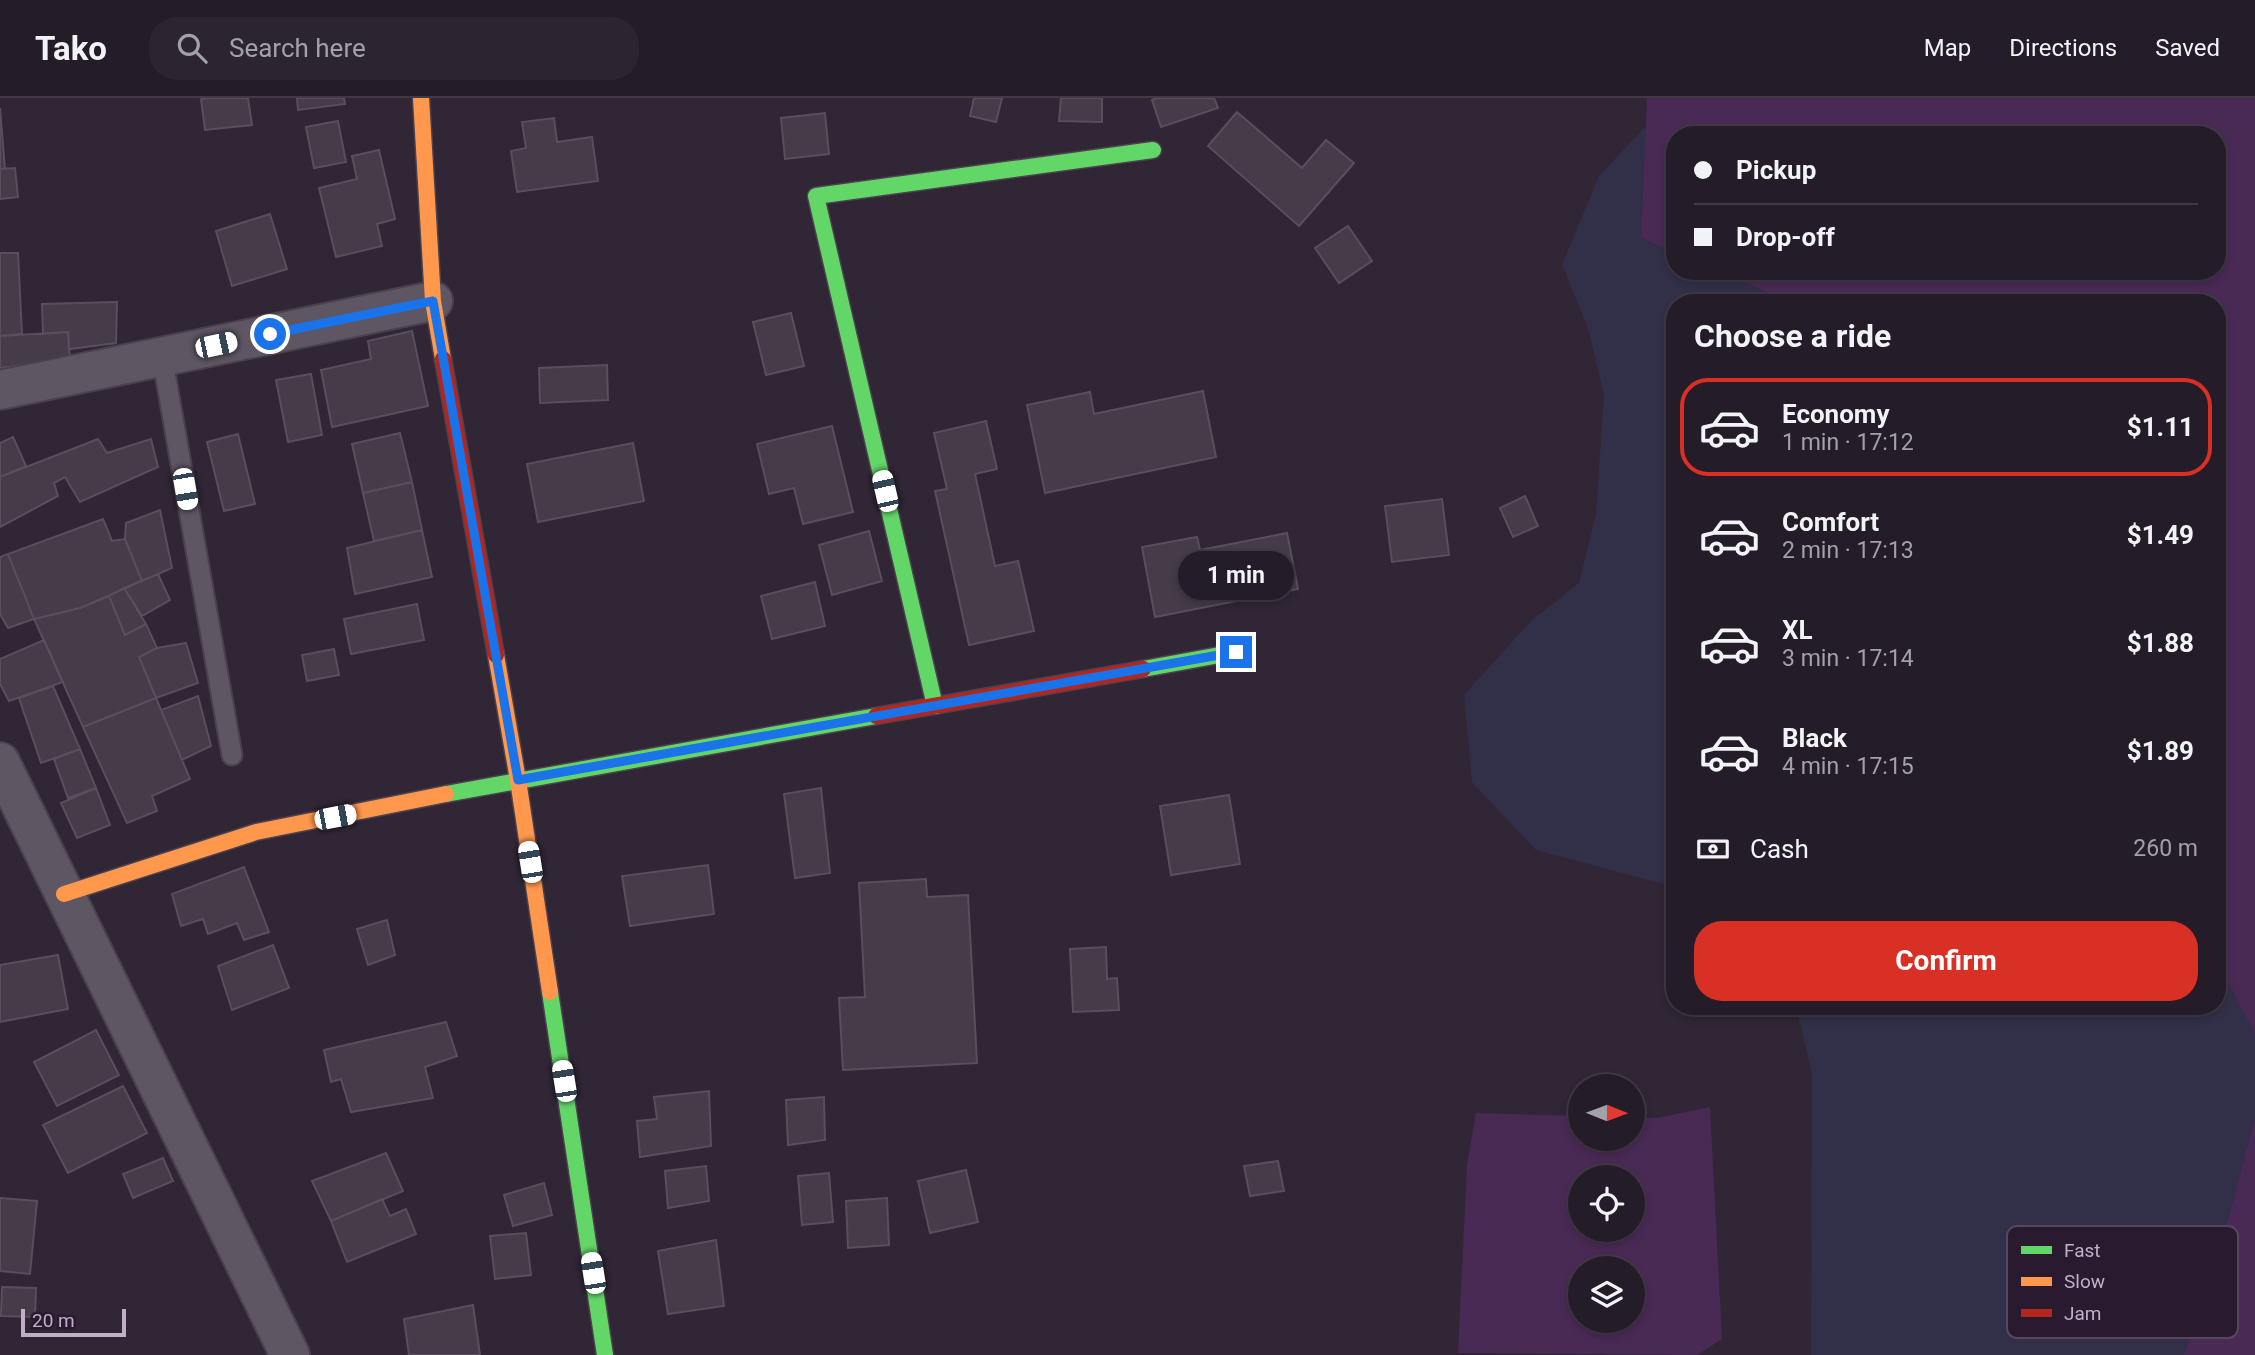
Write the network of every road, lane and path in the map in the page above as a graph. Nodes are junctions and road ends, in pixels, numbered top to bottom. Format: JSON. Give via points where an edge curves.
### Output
{"nodes":[{"id":1,"x":421,"y":98,"type":"edge"},
{"id":2,"x":1153,"y":150,"type":"dead end"},
{"id":3,"x":433,"y":301,"type":"junction"},
{"id":4,"x":162,"y":356,"type":"junction"},
{"id":5,"x":0,"y":390,"type":"edge"},
{"id":6,"x":1236,"y":652,"type":"dead end"},
{"id":7,"x":935,"y":706,"type":"junction"},
{"id":8,"x":232,"y":755,"type":"dead end"},
{"id":9,"x":0,"y":762,"type":"edge"},
{"id":10,"x":518,"y":780,"type":"junction"},
{"id":11,"x":64,"y":894,"type":"junction"},
{"id":12,"x":290,"y":1355,"type":"edge"},
{"id":13,"x":605,"y":1355,"type":"edge"}],
"edges":[{"from":1,"to":3,"type":"street"},
{"from":2,"to":7,"type":"street","via":[[816,196]]},
{"from":3,"to":4,"type":"street"},
{"from":3,"to":10,"type":"street"},
{"from":4,"to":5,"type":"street"},
{"from":4,"to":8,"type":"lane"},
{"from":6,"to":7,"type":"street"},
{"from":7,"to":10,"type":"street"},
{"from":9,"to":11,"type":"street"},
{"from":10,"to":11,"type":"street","via":[[256,832]]},
{"from":10,"to":13,"type":"street"},
{"from":11,"to":12,"type":"street"}]}
